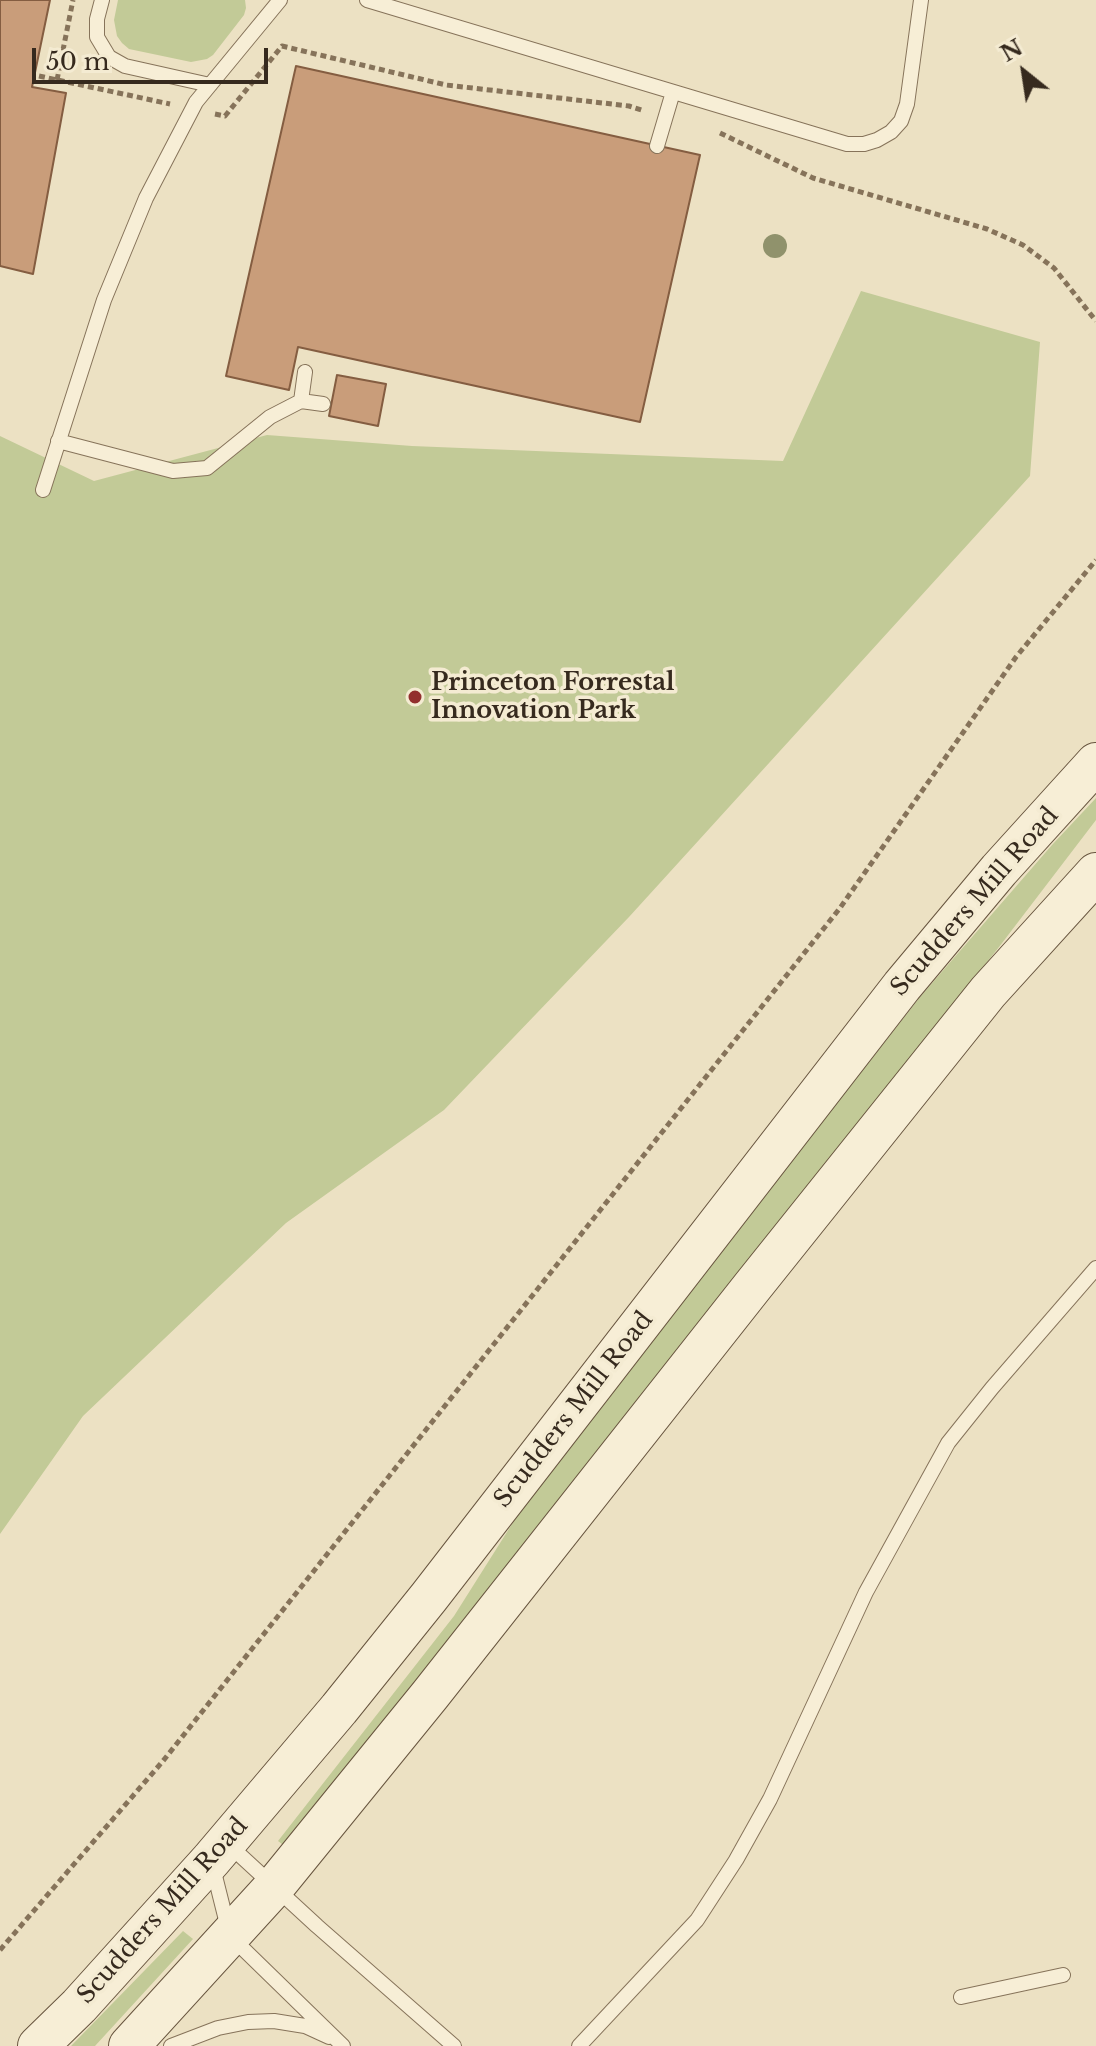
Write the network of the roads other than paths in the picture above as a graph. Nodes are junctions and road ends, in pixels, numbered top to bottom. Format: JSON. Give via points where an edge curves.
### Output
{"nodes":[{"id":1,"x":102,"y":0,"type":"edge"},
{"id":2,"x":280,"y":0,"type":"edge"},
{"id":3,"x":367,"y":0,"type":"edge"},
{"id":4,"x":921,"y":0,"type":"edge"},
{"id":5,"x":210,"y":85,"type":"junction"},
{"id":6,"x":673,"y":92,"type":"junction"},
{"id":7,"x":657,"y":146,"type":"dead end"},
{"id":8,"x":305,"y":372,"type":"dead end"},
{"id":9,"x":301,"y":401,"type":"junction"},
{"id":10,"x":323,"y":404,"type":"dead end"},
{"id":11,"x":58,"y":441,"type":"junction"},
{"id":12,"x":43,"y":490,"type":"dead end"},
{"id":13,"x":1096,"y":763,"type":"edge"},
{"id":14,"x":1096,"y":873,"type":"edge"},
{"id":15,"x":1096,"y":1268,"type":"edge"},
{"id":16,"x":218,"y":1851,"type":"junction"},
{"id":17,"x":274,"y":1887,"type":"junction"},
{"id":18,"x":230,"y":1936,"type":"junction"},
{"id":19,"x":1063,"y":1975,"type":"dead end"},
{"id":20,"x":961,"y":1997,"type":"dead end"},
{"id":21,"x":340,"y":2043,"type":"edge"},
{"id":22,"x":38,"y":2046,"type":"edge"},
{"id":23,"x":129,"y":2046,"type":"edge"},
{"id":24,"x":171,"y":2046,"type":"edge"},
{"id":25,"x":454,"y":2046,"type":"edge"},
{"id":26,"x":579,"y":2046,"type":"edge"}],
"edges":[{"from":1,"to":5,"type":"lane","via":[[97,37],[109,57],[125,66]]},
{"from":2,"to":5,"type":"lane"},
{"from":3,"to":6,"type":"lane"},
{"from":4,"to":6,"type":"lane","via":[[907,104],[901,121],[877,140],[847,144]]},
{"from":5,"to":11,"type":"lane","via":[[146,198],[104,300]]},
{"from":6,"to":7,"type":"lane"},
{"from":8,"to":9,"type":"lane"},
{"from":9,"to":10,"type":"lane"},
{"from":9,"to":11,"type":"lane","via":[[270,417],[207,468],[173,471]]},
{"from":11,"to":12,"type":"lane"},
{"from":13,"to":16,"type":"main road","name":"Scudders Mill Road","via":[[902,986],[429,1597]]},
{"from":14,"to":17,"type":"main road","via":[[988,992]]},
{"from":15,"to":26,"type":"lane","via":[[948,1443],[866,1592],[770,1799],[697,1920]]},
{"from":16,"to":17,"type":"lane"},
{"from":16,"to":18,"type":"lane"},
{"from":16,"to":22,"type":"main road","name":"Scudders Mill Road"},
{"from":17,"to":18,"type":"main road"},
{"from":17,"to":25,"type":"lane"},
{"from":18,"to":21,"type":"lane"},
{"from":18,"to":23,"type":"main road"},
{"from":19,"to":20,"type":"lane"},
{"from":21,"to":24,"type":"lane","via":[[305,2026],[274,2021],[218,2028]]}]}
